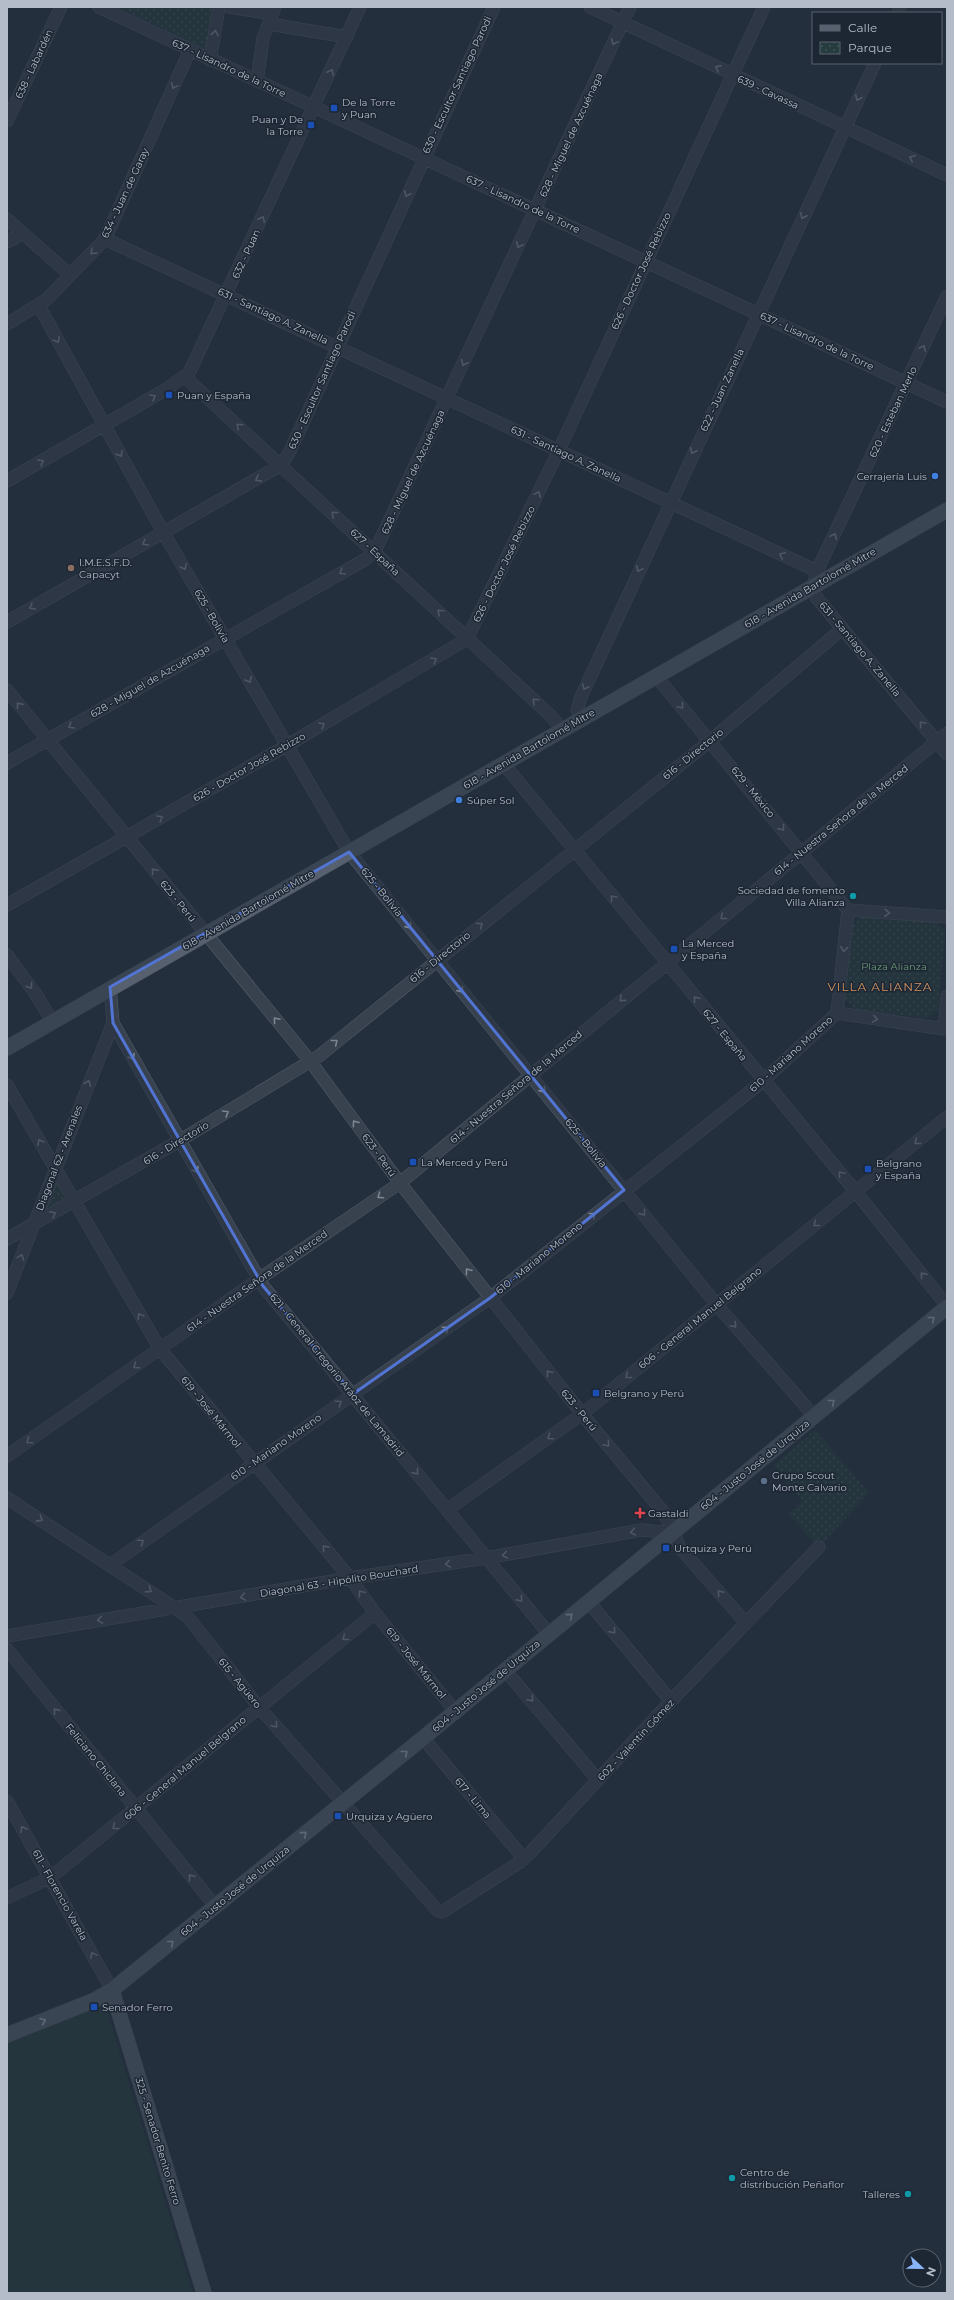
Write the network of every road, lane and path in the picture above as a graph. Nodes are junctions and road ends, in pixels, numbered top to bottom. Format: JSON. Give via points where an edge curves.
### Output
{"nodes":[{"id":1,"x":61,"y":7,"type":"edge"},
{"id":2,"x":100,"y":7,"type":"edge"},
{"id":3,"x":219,"y":7,"type":"edge"},
{"id":4,"x":230,"y":7,"type":"edge"},
{"id":5,"x":360,"y":7,"type":"edge"},
{"id":6,"x":494,"y":7,"type":"edge"},
{"id":7,"x":590,"y":7,"type":"edge"},
{"id":8,"x":630,"y":7,"type":"edge"},
{"id":9,"x":764,"y":7,"type":"edge"},
{"id":10,"x":272,"y":15,"type":"edge"},
{"id":11,"x":623,"y":22,"type":"junction"},
{"id":12,"x":347,"y":37,"type":"junction"},
{"id":13,"x":190,"y":50,"type":"junction"},
{"id":14,"x":210,"y":60,"type":"junction"},
{"id":15,"x":875,"y":64,"type":"edge"},
{"id":16,"x":732,"y":75,"type":"junction"},
{"id":17,"x":257,"y":81,"type":"junction"},
{"id":18,"x":314,"y":108,"type":"junction"},
{"id":19,"x":7,"y":121,"type":"edge"},
{"id":20,"x":845,"y":127,"type":"junction"},
{"id":21,"x":423,"y":158,"type":"junction"},
{"id":22,"x":947,"y":175,"type":"edge"},
{"id":23,"x":536,"y":210,"type":"junction"},
{"id":24,"x":7,"y":219,"type":"edge"},
{"id":25,"x":22,"y":233,"type":"junction"},
{"id":26,"x":105,"y":238,"type":"junction"},
{"id":27,"x":7,"y":242,"type":"edge"},
{"id":28,"x":645,"y":261,"type":"junction"},
{"id":29,"x":70,"y":275,"type":"junction"},
{"id":30,"x":227,"y":294,"type":"junction"},
{"id":31,"x":947,"y":296,"type":"edge"},
{"id":32,"x":39,"y":306,"type":"junction"},
{"id":33,"x":758,"y":314,"type":"junction"},
{"id":34,"x":7,"y":324,"type":"edge"},
{"id":35,"x":338,"y":346,"type":"junction"},
{"id":36,"x":186,"y":378,"type":"junction"},
{"id":37,"x":907,"y":383,"type":"junction"},
{"id":38,"x":447,"y":398,"type":"junction"},
{"id":39,"x":947,"y":402,"type":"edge"},
{"id":40,"x":104,"y":426,"type":"junction"},
{"id":41,"x":559,"y":450,"type":"junction"},
{"id":42,"x":281,"y":465,"type":"junction"},
{"id":43,"x":7,"y":481,"type":"edge"},
{"id":44,"x":669,"y":502,"type":"junction"},
{"id":45,"x":947,"y":510,"type":"edge"},
{"id":46,"x":163,"y":532,"type":"junction"},
{"id":47,"x":375,"y":551,"type":"junction"},
{"id":48,"x":817,"y":571,"type":"junction"},
{"id":49,"x":813,"y":587,"type":"junction"},
{"id":50,"x":7,"y":622,"type":"edge"},
{"id":51,"x":842,"y":629,"type":"junction"},
{"id":52,"x":226,"y":638,"type":"junction"},
{"id":53,"x":467,"y":639,"type":"junction"},
{"id":54,"x":656,"y":676,"type":"junction"},
{"id":55,"x":7,"y":690,"type":"edge"},
{"id":56,"x":581,"y":718,"type":"junction"},
{"id":57,"x":562,"y":729,"type":"junction"},
{"id":58,"x":947,"y":733,"type":"edge"},
{"id":59,"x":48,"y":740,"type":"junction"},
{"id":60,"x":710,"y":740,"type":"junction"},
{"id":61,"x":937,"y":741,"type":"junction"},
{"id":62,"x":286,"y":746,"type":"junction"},
{"id":63,"x":947,"y":754,"type":"edge"},
{"id":64,"x":7,"y":763,"type":"edge"},
{"id":65,"x":503,"y":764,"type":"junction"},
{"id":66,"x":127,"y":837,"type":"junction"},
{"id":67,"x":574,"y":851,"type":"junction"},
{"id":68,"x":349,"y":852,"type":"junction"},
{"id":69,"x":802,"y":852,"type":"junction"},
{"id":70,"x":7,"y":905,"type":"edge"},
{"id":71,"x":848,"y":910,"type":"junction"},
{"id":72,"x":947,"y":918,"type":"edge"},
{"id":73,"x":205,"y":934,"type":"junction"},
{"id":74,"x":7,"y":955,"type":"edge"},
{"id":75,"x":436,"y":960,"type":"junction"},
{"id":76,"x":666,"y":963,"type":"junction"},
{"id":77,"x":110,"y":987,"type":"junction"},
{"id":78,"x":947,"y":996,"type":"edge"},
{"id":79,"x":837,"y":1013,"type":"junction"},
{"id":80,"x":53,"y":1022,"type":"junction"},
{"id":81,"x":113,"y":1023,"type":"junction"},
{"id":82,"x":946,"y":1031,"type":"edge"},
{"id":83,"x":7,"y":1048,"type":"edge"},
{"id":84,"x":310,"y":1061,"type":"junction"},
{"id":85,"x":531,"y":1075,"type":"junction"},
{"id":86,"x":763,"y":1081,"type":"junction"},
{"id":87,"x":7,"y":1085,"type":"edge"},
{"id":88,"x":947,"y":1117,"type":"edge"},
{"id":89,"x":180,"y":1142,"type":"junction"},
{"id":90,"x":55,"y":1167,"type":"junction"},
{"id":91,"x":400,"y":1183,"type":"junction"},
{"id":92,"x":624,"y":1190,"type":"junction"},
{"id":93,"x":856,"y":1192,"type":"junction"},
{"id":94,"x":74,"y":1203,"type":"junction"},
{"id":95,"x":33,"y":1224,"type":"junction"},
{"id":96,"x":7,"y":1239,"type":"edge"},
{"id":97,"x":259,"y":1279,"type":"junction"},
{"id":98,"x":7,"y":1293,"type":"edge"},
{"id":99,"x":490,"y":1298,"type":"junction"},
{"id":100,"x":717,"y":1305,"type":"junction"},
{"id":101,"x":947,"y":1307,"type":"edge"},
{"id":102,"x":160,"y":1349,"type":"junction"},
{"id":103,"x":352,"y":1394,"type":"junction"},
{"id":104,"x":582,"y":1414,"type":"junction"},
{"id":105,"x":814,"y":1416,"type":"junction"},
{"id":106,"x":7,"y":1456,"type":"edge"},
{"id":107,"x":253,"y":1463,"type":"junction"},
{"id":108,"x":7,"y":1498,"type":"edge"},
{"id":109,"x":447,"y":1510,"type":"junction"},
{"id":110,"x":672,"y":1533,"type":"junction"},
{"id":111,"x":819,"y":1547,"type":"dead end"},
{"id":112,"x":486,"y":1558,"type":"junction"},
{"id":113,"x":110,"y":1565,"type":"junction"},
{"id":114,"x":350,"y":1578,"type":"junction"},
{"id":115,"x":588,"y":1601,"type":"junction"},
{"id":116,"x":177,"y":1608,"type":"junction"},
{"id":117,"x":375,"y":1613,"type":"junction"},
{"id":118,"x":746,"y":1623,"type":"junction"},
{"id":119,"x":549,"y":1634,"type":"junction"},
{"id":120,"x":7,"y":1636,"type":"edge"},
{"id":121,"x":7,"y":1649,"type":"edge"},
{"id":122,"x":505,"y":1670,"type":"junction"},
{"id":123,"x":671,"y":1701,"type":"junction"},
{"id":124,"x":259,"y":1707,"type":"junction"},
{"id":125,"x":455,"y":1711,"type":"junction"},
{"id":126,"x":423,"y":1738,"type":"junction"},
{"id":127,"x":598,"y":1780,"type":"junction"},
{"id":128,"x":7,"y":1801,"type":"edge"},
{"id":129,"x":342,"y":1803,"type":"junction"},
{"id":130,"x":136,"y":1810,"type":"junction"},
{"id":131,"x":524,"y":1859,"type":"junction"},
{"id":132,"x":51,"y":1878,"type":"junction"},
{"id":133,"x":7,"y":1898,"type":"edge"},
{"id":134,"x":216,"y":1907,"type":"junction"},
{"id":135,"x":437,"y":1910,"type":"joint"},
{"id":136,"x":112,"y":1990,"type":"junction"},
{"id":137,"x":7,"y":2035,"type":"edge"},
{"id":138,"x":204,"y":2293,"type":"edge"}],
"edges":[{"from":1,"to":19,"type":"street","name":"638 - Labardén"},
{"from":2,"to":13,"type":"street","name":"637 - Lisandro de la Torre"},
{"from":14,"to":3,"type":"street","one_way":true},
{"from":4,"to":10,"type":"street"},
{"from":5,"to":12,"type":"street","name":"632 - Puan"},
{"from":6,"to":21,"type":"street","name":"630 - Escultor Santiago Parodi"},
{"from":7,"to":11,"type":"street","name":"639 - Cavassa"},
{"from":8,"to":11,"type":"street","name":"628 - Miguel de Azcuénaga"},
{"from":9,"to":16,"type":"street","name":"626 - Doctor José Rebizzo"},
{"from":10,"to":12,"type":"street"},
{"from":10,"to":17,"type":"street","via":[[263,38]]},
{"from":16,"to":11,"type":"street","name":"639 - Cavassa","one_way":true},
{"from":11,"to":23,"type":"street","name":"628 - Miguel de Azcuénaga","one_way":true},
{"from":18,"to":12,"type":"street","name":"632 - Puan","one_way":true},
{"from":13,"to":14,"type":"street","name":"637 - Lisandro de la Torre"},
{"from":13,"to":26,"type":"street","name":"634 - Juan de Garay","one_way":true},
{"from":14,"to":17,"type":"street","name":"637 - Lisandro de la Torre"},
{"from":15,"to":20,"type":"street","name":"622 - Juan Zanella","one_way":true},
{"from":16,"to":20,"type":"street","name":"639 - Cavassa"},
{"from":16,"to":28,"type":"street","name":"626 - Doctor José Rebizzo"},
{"from":17,"to":18,"type":"street","name":"637 - Lisandro de la Torre"},
{"from":18,"to":21,"type":"street","name":"637 - Lisandro de la Torre"},
{"from":30,"to":18,"type":"street","name":"632 - Puan","one_way":true},
{"from":22,"to":20,"type":"street","name":"639 - Cavassa","one_way":true},
{"from":20,"to":33,"type":"street","name":"622 - Juan Zanella","one_way":true},
{"from":21,"to":23,"type":"street","name":"637 - Lisandro de la Torre"},
{"from":21,"to":35,"type":"street","name":"630 - Escultor Santiago Parodi","one_way":true},
{"from":23,"to":28,"type":"street","name":"637 - Lisandro de la Torre"},
{"from":23,"to":38,"type":"street","name":"628 - Miguel de Azcuénaga","one_way":true},
{"from":24,"to":25,"type":"street"},
{"from":25,"to":27,"type":"street"},
{"from":25,"to":29,"type":"street"},
{"from":26,"to":29,"type":"street","name":"634 - Juan de Garay","one_way":true},
{"from":26,"to":30,"type":"street","name":"631 - Santiago A. Zanella"},
{"from":28,"to":33,"type":"street","name":"637 - Lisandro de la Torre"},
{"from":28,"to":41,"type":"street","name":"626 - Doctor José Rebizzo"},
{"from":29,"to":32,"type":"street","name":"634 - Juan de Garay"},
{"from":30,"to":35,"type":"street","name":"631 - Santiago A. Zanella"},
{"from":30,"to":36,"type":"street","name":"632 - Puan"},
{"from":37,"to":31,"type":"street","name":"620 - Esteban Merlo","one_way":true},
{"from":32,"to":34,"type":"street","name":"634 - Juan de Garay"},
{"from":32,"to":40,"type":"street","name":"625 - Bolivia","one_way":true},
{"from":33,"to":37,"type":"street","name":"637 - Lisandro de la Torre"},
{"from":33,"to":44,"type":"street","name":"622 - Juan Zanella","one_way":true},
{"from":35,"to":38,"type":"street","name":"631 - Santiago A. Zanella"},
{"from":35,"to":42,"type":"street","name":"630 - Escultor Santiago Parodi","via":[[289,454]]},
{"from":40,"to":36,"type":"street","one_way":true},
{"from":42,"to":36,"type":"street","name":"627 - España","one_way":true},
{"from":37,"to":39,"type":"street","name":"637 - Lisandro de la Torre"},
{"from":48,"to":37,"type":"street","name":"620 - Esteban Merlo","one_way":true},
{"from":38,"to":41,"type":"street","name":"631 - Santiago A. Zanella"},
{"from":38,"to":47,"type":"street","name":"628 - Miguel de Azcuénaga"},
{"from":43,"to":40,"type":"street","one_way":true},
{"from":40,"to":46,"type":"street","name":"625 - Bolivia","one_way":true},
{"from":41,"to":44,"type":"street","name":"631 - Santiago A. Zanella"},
{"from":53,"to":41,"type":"street","name":"626 - Doctor José Rebizzo","one_way":true},
{"from":42,"to":46,"type":"street","name":"630 - Escultor Santiago Parodi","one_way":true},
{"from":47,"to":42,"type":"street","name":"627 - España","one_way":true},
{"from":48,"to":44,"type":"street","name":"631 - Santiago A. Zanella","one_way":true},
{"from":44,"to":56,"type":"street","name":"622 - Juan Zanella","one_way":true,"via":[[581,697],[577,710]]},
{"from":45,"to":49,"type":"main road","name":"618 - Avenida Bartolomé Mitre"},
{"from":46,"to":50,"type":"street","name":"630 - Escultor Santiago Parodi","one_way":true},
{"from":46,"to":52,"type":"street","name":"625 - Bolivia","one_way":true},
{"from":47,"to":52,"type":"street","name":"628 - Miguel de Azcuénaga","one_way":true,"via":[[366,559]]},
{"from":53,"to":47,"type":"street","name":"627 - España","one_way":true},
{"from":48,"to":49,"type":"street"},
{"from":49,"to":51,"type":"street","name":"631 - Santiago A. Zanella","via":[[816,597]]},
{"from":49,"to":54,"type":"main road","name":"618 - Avenida Bartolomé Mitre"},
{"from":51,"to":60,"type":"street","name":"616 - Directorio"},
{"from":61,"to":51,"type":"street","name":"631 - Santiago A. Zanella","one_way":true},
{"from":52,"to":59,"type":"street","name":"628 - Miguel de Azcuénaga","one_way":true},
{"from":52,"to":62,"type":"street","name":"625 - Bolivia","one_way":true},
{"from":57,"to":53,"type":"street","name":"627 - España","one_way":true},
{"from":62,"to":53,"type":"street","name":"626 - Doctor José Rebizzo","one_way":true},
{"from":54,"to":56,"type":"main road","name":"618 - Avenida Bartolomé Mitre"},
{"from":54,"to":60,"type":"street","name":"629 - México","one_way":true},
{"from":59,"to":55,"type":"street","name":"623 - Perú","one_way":true},
{"from":56,"to":57,"type":"main road","name":"618 - Avenida Bartolomé Mitre"},
{"from":57,"to":65,"type":"main road","name":"618 - Avenida Bartolomé Mitre"},
{"from":58,"to":61,"type":"street","name":"614 - Nuestra Señora de la Merced"},
{"from":59,"to":64,"type":"street","name":"628 - Miguel de Azcuénaga"},
{"from":59,"to":66,"type":"street","name":"623 - Perú"},
{"from":60,"to":67,"type":"street","name":"616 - Directorio"},
{"from":60,"to":69,"type":"street","name":"629 - México","one_way":true},
{"from":61,"to":63,"type":"street","name":"631 - Santiago A. Zanella"},
{"from":61,"to":69,"type":"street","name":"614 - Nuestra Señora de la Merced"},
{"from":66,"to":62,"type":"street","name":"626 - Doctor José Rebizzo","one_way":true},
{"from":62,"to":68,"type":"street","name":"625 - Bolivia"},
{"from":65,"to":67,"type":"street","name":"627 - España"},
{"from":65,"to":68,"type":"main road","name":"618 - Avenida Bartolomé Mitre"},
{"from":66,"to":70,"type":"street","name":"626 - Doctor José Rebizzo"},
{"from":73,"to":66,"type":"street","name":"623 - Perú","one_way":true},
{"from":75,"to":67,"type":"street","name":"616 - Directorio","one_way":true},
{"from":76,"to":67,"type":"street","name":"627 - España","one_way":true},
{"from":68,"to":73,"type":"main road","name":"618 - Avenida Bartolomé Mitre"},
{"from":68,"to":75,"type":"street","name":"625 - Bolivia","one_way":true},
{"from":69,"to":71,"type":"street","name":"629 - México"},
{"from":69,"to":76,"type":"street","name":"614 - Nuestra Señora de la Merced","one_way":true},
{"from":71,"to":72,"type":"street","one_way":true},
{"from":71,"to":79,"type":"street","one_way":true},
{"from":73,"to":77,"type":"main road","name":"618 - Avenida Bartolomé Mitre"},
{"from":84,"to":73,"type":"street","name":"623 - Perú","one_way":true},
{"from":74,"to":80,"type":"street","one_way":true},
{"from":84,"to":75,"type":"street","name":"616 - Directorio","one_way":true},
{"from":75,"to":85,"type":"street","name":"625 - Bolivia","one_way":true},
{"from":76,"to":85,"type":"street","name":"614 - Nuestra Señora de la Merced","one_way":true},
{"from":86,"to":76,"type":"street","name":"627 - España","one_way":true},
{"from":77,"to":80,"type":"main road","name":"618 - Avenida Bartolomé Mitre"},
{"from":77,"to":81,"type":"street","name":"621 - General Gregorio Aráoz de Lamadrid"},
{"from":78,"to":82,"type":"street","name":"610 - Mariano Moreno"},
{"from":79,"to":82,"type":"street","name":"610 - Mariano Moreno","one_way":true},
{"from":79,"to":86,"type":"street","name":"610 - Mariano Moreno"},
{"from":80,"to":83,"type":"main road","name":"618 - Avenida Bartolomé Mitre"},
{"from":81,"to":89,"type":"street","name":"621 - General Gregorio Aráoz de Lamadrid","one_way":true},
{"from":90,"to":81,"type":"street","name":"Diagonal 62 - Arenales","one_way":true},
{"from":89,"to":84,"type":"street","name":"616 - Directorio","one_way":true},
{"from":91,"to":84,"type":"street","name":"623 - Perú","one_way":true},
{"from":85,"to":91,"type":"street","name":"614 - Nuestra Señora de la Merced"},
{"from":85,"to":92,"type":"street","name":"625 - Bolivia","one_way":true},
{"from":86,"to":92,"type":"street","name":"610 - Mariano Moreno"},
{"from":93,"to":86,"type":"street","name":"627 - España","one_way":true},
{"from":90,"to":87,"type":"street","name":"619 - José Mármol","one_way":true},
{"from":88,"to":93,"type":"street","name":"606 - General Manuel Belgrano","one_way":true},
{"from":89,"to":94,"type":"street","name":"616 - Directorio"},
{"from":89,"to":97,"type":"street","name":"621 - General Gregorio Aráoz de Lamadrid","one_way":true},
{"from":90,"to":94,"type":"street","name":"619 - José Mármol"},
{"from":90,"to":95,"type":"street","name":"Diagonal 62 - Arenales"},
{"from":91,"to":97,"type":"street","name":"614 - Nuestra Señora de la Merced","one_way":true},
{"from":99,"to":91,"type":"street","name":"623 - Perú","one_way":true},
{"from":99,"to":92,"type":"street","name":"610 - Mariano Moreno","one_way":true},
{"from":92,"to":100,"type":"street","name":"625 - Bolivia","one_way":true},
{"from":93,"to":100,"type":"street","name":"606 - General Manuel Belgrano","one_way":true},
{"from":101,"to":93,"type":"street","name":"627 - España","one_way":true},
{"from":95,"to":94,"type":"street","name":"616 - Directorio","one_way":true},
{"from":102,"to":94,"type":"street","name":"619 - José Mármol","one_way":true},
{"from":95,"to":96,"type":"street","name":"616 - Directorio"},
{"from":98,"to":95,"type":"street","name":"Diagonal 62 - Arenales","one_way":true},
{"from":97,"to":102,"type":"street","name":"614 - Nuestra Señora de la Merced"},
{"from":97,"to":103,"type":"street","name":"621 - General Gregorio Aráoz de Lamadrid"},
{"from":103,"to":99,"type":"street","name":"610 - Mariano Moreno","one_way":true},
{"from":104,"to":99,"type":"street","name":"623 - Perú","one_way":true},
{"from":100,"to":104,"type":"street","name":"606 - General Manuel Belgrano","one_way":true},
{"from":100,"to":105,"type":"street","name":"625 - Bolivia","one_way":true},
{"from":105,"to":101,"type":"main road","name":"604 - Justo José de Urquiza","one_way":true},
{"from":102,"to":106,"type":"street","name":"614 - Nuestra Señora de la Merced","one_way":true},
{"from":102,"to":107,"type":"street","name":"619 - José Mármol"},
{"from":107,"to":103,"type":"street","name":"610 - Mariano Moreno","one_way":true},
{"from":103,"to":109,"type":"street","name":"621 - General Gregorio Aráoz de Lamadrid","one_way":true},
{"from":104,"to":109,"type":"street","name":"606 - General Manuel Belgrano","one_way":true},
{"from":104,"to":110,"type":"street","name":"623 - Perú","one_way":true,"via":[[664,1513]]},
{"from":105,"to":110,"type":"main road","name":"604 - Justo José de Urquiza"},
{"from":113,"to":107,"type":"street","name":"610 - Mariano Moreno","one_way":true},
{"from":114,"to":107,"type":"street","name":"619 - José Mármol","one_way":true},
{"from":108,"to":113,"type":"street","name":"615 - Agüero","one_way":true},
{"from":109,"to":112,"type":"street","name":"621 - General Gregorio Aráoz de Lamadrid"},
{"from":110,"to":112,"type":"street","name":"Diagonal 63 - Hipólito Bouchard","one_way":true,"via":[[641,1530]]},
{"from":110,"to":115,"type":"main road","name":"604 - Justo José de Urquiza"},
{"from":118,"to":110,"type":"street","name":"623 - Perú","one_way":true,"via":[[681,1549]]},
{"from":111,"to":118,"type":"street","name":"602 - Valentín Gómez"},
{"from":112,"to":114,"type":"street","name":"Diagonal 63 - Hipólito Bouchard","one_way":true},
{"from":112,"to":119,"type":"street","name":"621 - General Gregorio Aráoz de Lamadrid","one_way":true},
{"from":113,"to":116,"type":"street","name":"615 - Agüero","one_way":true},
{"from":114,"to":116,"type":"street","name":"Diagonal 63 - Hipólito Bouchard","one_way":true},
{"from":117,"to":114,"type":"street","name":"619 - José Mármol","one_way":true},
{"from":119,"to":115,"type":"main road","name":"604 - Justo José de Urquiza","one_way":true},
{"from":115,"to":123,"type":"street","one_way":true},
{"from":116,"to":120,"type":"street","name":"Diagonal 63 - Hipólito Bouchard","one_way":true},
{"from":116,"to":124,"type":"street","name":"615 - Agüero","via":[[187,1616]]},
{"from":117,"to":124,"type":"street","name":"606 - General Manuel Belgrano","one_way":true},
{"from":117,"to":125,"type":"street","name":"619 - José Mármol"},
{"from":118,"to":123,"type":"street","name":"602 - Valentín Gómez"},
{"from":119,"to":122,"type":"main road","name":"604 - Justo José de Urquiza"},
{"from":130,"to":121,"type":"street","name":"Feliciano Chiclana","one_way":true},
{"from":122,"to":125,"type":"main road","name":"604 - Justo José de Urquiza"},
{"from":122,"to":127,"type":"street","one_way":true},
{"from":123,"to":127,"type":"street","name":"602 - Valentín Gómez"},
{"from":124,"to":129,"type":"street","name":"615 - Agüero","one_way":true},
{"from":124,"to":130,"type":"street","name":"606 - General Manuel Belgrano"},
{"from":125,"to":126,"type":"main road","name":"604 - Justo José de Urquiza"},
{"from":129,"to":126,"type":"main road","name":"604 - Justo José de Urquiza","one_way":true},
{"from":126,"to":131,"type":"street","name":"617 - Lima"},
{"from":127,"to":131,"type":"street","name":"602 - Valentín Gómez"},
{"from":132,"to":128,"type":"street","name":"611 - Florencio Varela","one_way":true},
{"from":134,"to":129,"type":"main road","name":"604 - Justo José de Urquiza","one_way":true},
{"from":129,"to":135,"type":"street","name":"615 - Agüero"},
{"from":130,"to":132,"type":"street","name":"606 - General Manuel Belgrano","one_way":true},
{"from":134,"to":130,"type":"street","name":"Feliciano Chiclana","one_way":true},
{"from":131,"to":135,"type":"street","name":"602 - Valentín Gómez","via":[[446,1911]]},
{"from":132,"to":133,"type":"street","name":"606 - General Manuel Belgrano"},
{"from":136,"to":132,"type":"street","name":"611 - Florencio Varela","one_way":true},
{"from":136,"to":134,"type":"main road","name":"604 - Justo José de Urquiza","one_way":true},
{"from":137,"to":136,"type":"main road","name":"604 - Justo José de Urquiza","one_way":true,"via":[[95,2000]]},
{"from":136,"to":138,"type":"main road","name":"325 - Senador Benito Ferro"}]}
